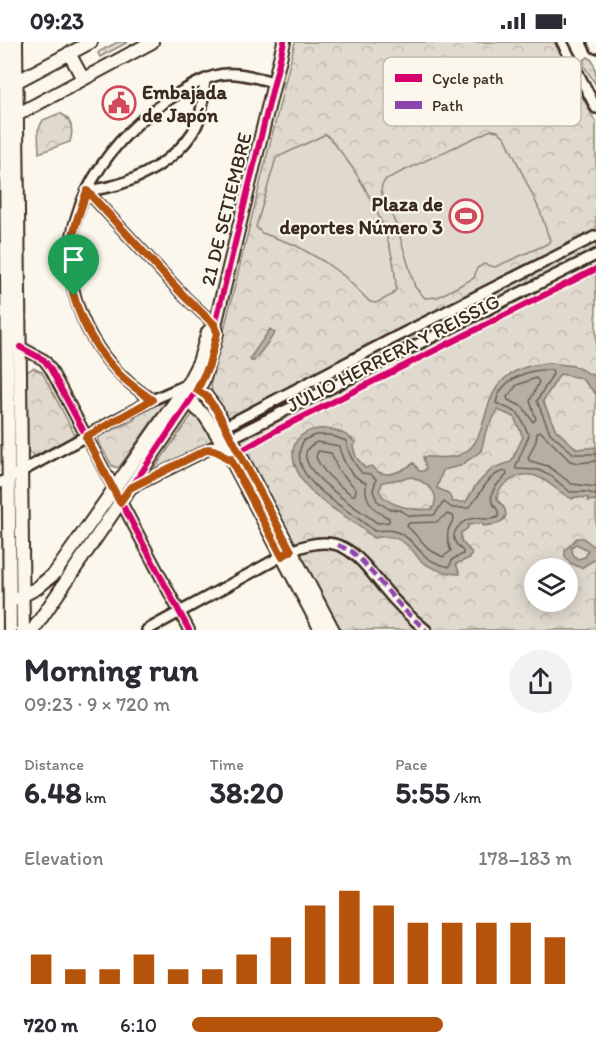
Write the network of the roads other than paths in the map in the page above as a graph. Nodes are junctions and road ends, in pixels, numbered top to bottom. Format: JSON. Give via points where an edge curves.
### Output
{"nodes":[{"id":1,"x":5,"y":42,"type":"edge"},
{"id":2,"x":16,"y":42,"type":"edge"},
{"id":3,"x":91,"y":42,"type":"edge"},
{"id":4,"x":152,"y":42,"type":"edge"},
{"id":5,"x":284,"y":42,"type":"edge"},
{"id":6,"x":562,"y":42,"type":"edge"},
{"id":7,"x":593,"y":42,"type":"edge"},
{"id":8,"x":596,"y":48,"type":"edge"},
{"id":9,"x":69,"y":53,"type":"junction"},
{"id":10,"x":570,"y":57,"type":"edge"},
{"id":11,"x":83,"y":79,"type":"junction"},
{"id":12,"x":581,"y":79,"type":"edge"},
{"id":13,"x":17,"y":81,"type":"junction"},
{"id":14,"x":205,"y":81,"type":"junction"},
{"id":15,"x":274,"y":82,"type":"junction"},
{"id":16,"x":3,"y":89,"type":"edge"},
{"id":17,"x":596,"y":108,"type":"edge"},
{"id":18,"x":6,"y":115,"type":"edge"},
{"id":19,"x":87,"y":191,"type":"junction"},
{"id":20,"x":596,"y":236,"type":"edge"},
{"id":21,"x":596,"y":255,"type":"edge"},
{"id":22,"x":9,"y":307,"type":"edge"},
{"id":23,"x":215,"y":325,"type":"junction"},
{"id":24,"x":20,"y":347,"type":"junction"},
{"id":25,"x":192,"y":392,"type":"junction"},
{"id":26,"x":152,"y":400,"type":"junction"},
{"id":27,"x":223,"y":434,"type":"junction"},
{"id":28,"x":86,"y":437,"type":"junction"},
{"id":29,"x":21,"y":472,"type":"junction"},
{"id":30,"x":4,"y":481,"type":"edge"},
{"id":31,"x":130,"y":488,"type":"junction"},
{"id":32,"x":113,"y":489,"type":"junction"},
{"id":33,"x":120,"y":502,"type":"junction"},
{"id":34,"x":286,"y":554,"type":"junction"},
{"id":35,"x":22,"y":596,"type":"junction"},
{"id":36,"x":10,"y":603,"type":"junction"},
{"id":37,"x":180,"y":613,"type":"junction"},
{"id":38,"x":10,"y":630,"type":"edge"},
{"id":39,"x":23,"y":630,"type":"edge"},
{"id":40,"x":33,"y":630,"type":"edge"},
{"id":41,"x":147,"y":630,"type":"edge"},
{"id":42,"x":189,"y":630,"type":"edge"},
{"id":43,"x":321,"y":630,"type":"edge"},
{"id":44,"x":333,"y":630,"type":"edge"},
{"id":45,"x":426,"y":630,"type":"edge"}],
"edges":[{"from":1,"to":16,"type":"street"},
{"from":2,"to":13,"type":"street"},
{"from":3,"to":9,"type":"street"},
{"from":4,"to":11,"type":"street"},
{"from":5,"to":15,"type":"street","name":"21 DE SETIEMBRE"},
{"from":6,"to":10,"type":"street"},
{"from":7,"to":8,"type":"street"},
{"from":9,"to":11,"type":"street"},
{"from":9,"to":13,"type":"street"},
{"from":11,"to":18,"type":"street"},
{"from":12,"to":17,"type":"street"},
{"from":13,"to":16,"type":"street"},
{"from":13,"to":18,"type":"street"},
{"from":14,"to":15,"type":"street","via":[[227,73]]},
{"from":14,"to":19,"type":"street","via":[[191,86],[132,127],[98,170]]},
{"from":14,"to":19,"type":"street","via":[[198,123],[183,146],[136,178]]},
{"from":15,"to":23,"type":"street","name":"21 DE SETIEMBRE"},
{"from":16,"to":18,"type":"street"},
{"from":18,"to":22,"type":"street"},
{"from":19,"to":23,"type":"street"},
{"from":19,"to":26,"type":"street","via":[[71,250],[74,296],[89,331],[110,364]]},
{"from":20,"to":27,"type":"street","name":"JULIO HERRERA Y REISSIG","via":[[379,345]]},
{"from":21,"to":27,"type":"street","name":"JULIO HERRERA Y REISSIG"},
{"from":22,"to":24,"type":"street"},
{"from":22,"to":30,"type":"street"},
{"from":23,"to":25,"type":"street","name":"21 DE SETIEMBRE","via":[[208,332]]},
{"from":24,"to":28,"type":"street","via":[[44,360],[50,368]]},
{"from":24,"to":29,"type":"street"},
{"from":25,"to":26,"type":"street"},
{"from":25,"to":27,"type":"street","via":[[205,416]]},
{"from":25,"to":31,"type":"street","name":"21 DE SETIEMBRE"},
{"from":25,"to":32,"type":"street","name":"21 DE SETIEMBRE"},
{"from":26,"to":28,"type":"street"},
{"from":27,"to":31,"type":"street","name":"JULIO HERRERA Y REISSIG"},
{"from":27,"to":34,"type":"street"},
{"from":28,"to":29,"type":"street"},
{"from":28,"to":32,"type":"street"},
{"from":29,"to":30,"type":"street"},
{"from":29,"to":35,"type":"street"},
{"from":30,"to":36,"type":"street"},
{"from":31,"to":33,"type":"street","name":"21 DE SETIEMBRE"},
{"from":32,"to":33,"type":"street"},
{"from":32,"to":35,"type":"street","name":"21 DE SETIEMBRE","via":[[55,573]]},
{"from":33,"to":37,"type":"street"},
{"from":33,"to":40,"type":"street","name":"21 DE SETIEMBRE"},
{"from":34,"to":37,"type":"street"},
{"from":34,"to":43,"type":"street"},
{"from":34,"to":44,"type":"street"},
{"from":34,"to":45,"type":"street","via":[[309,544],[330,543],[351,551]]},
{"from":35,"to":36,"type":"street","name":"21 DE SETIEMBRE"},
{"from":35,"to":39,"type":"street"},
{"from":36,"to":38,"type":"street"},
{"from":37,"to":41,"type":"street"},
{"from":37,"to":42,"type":"street"}]}
